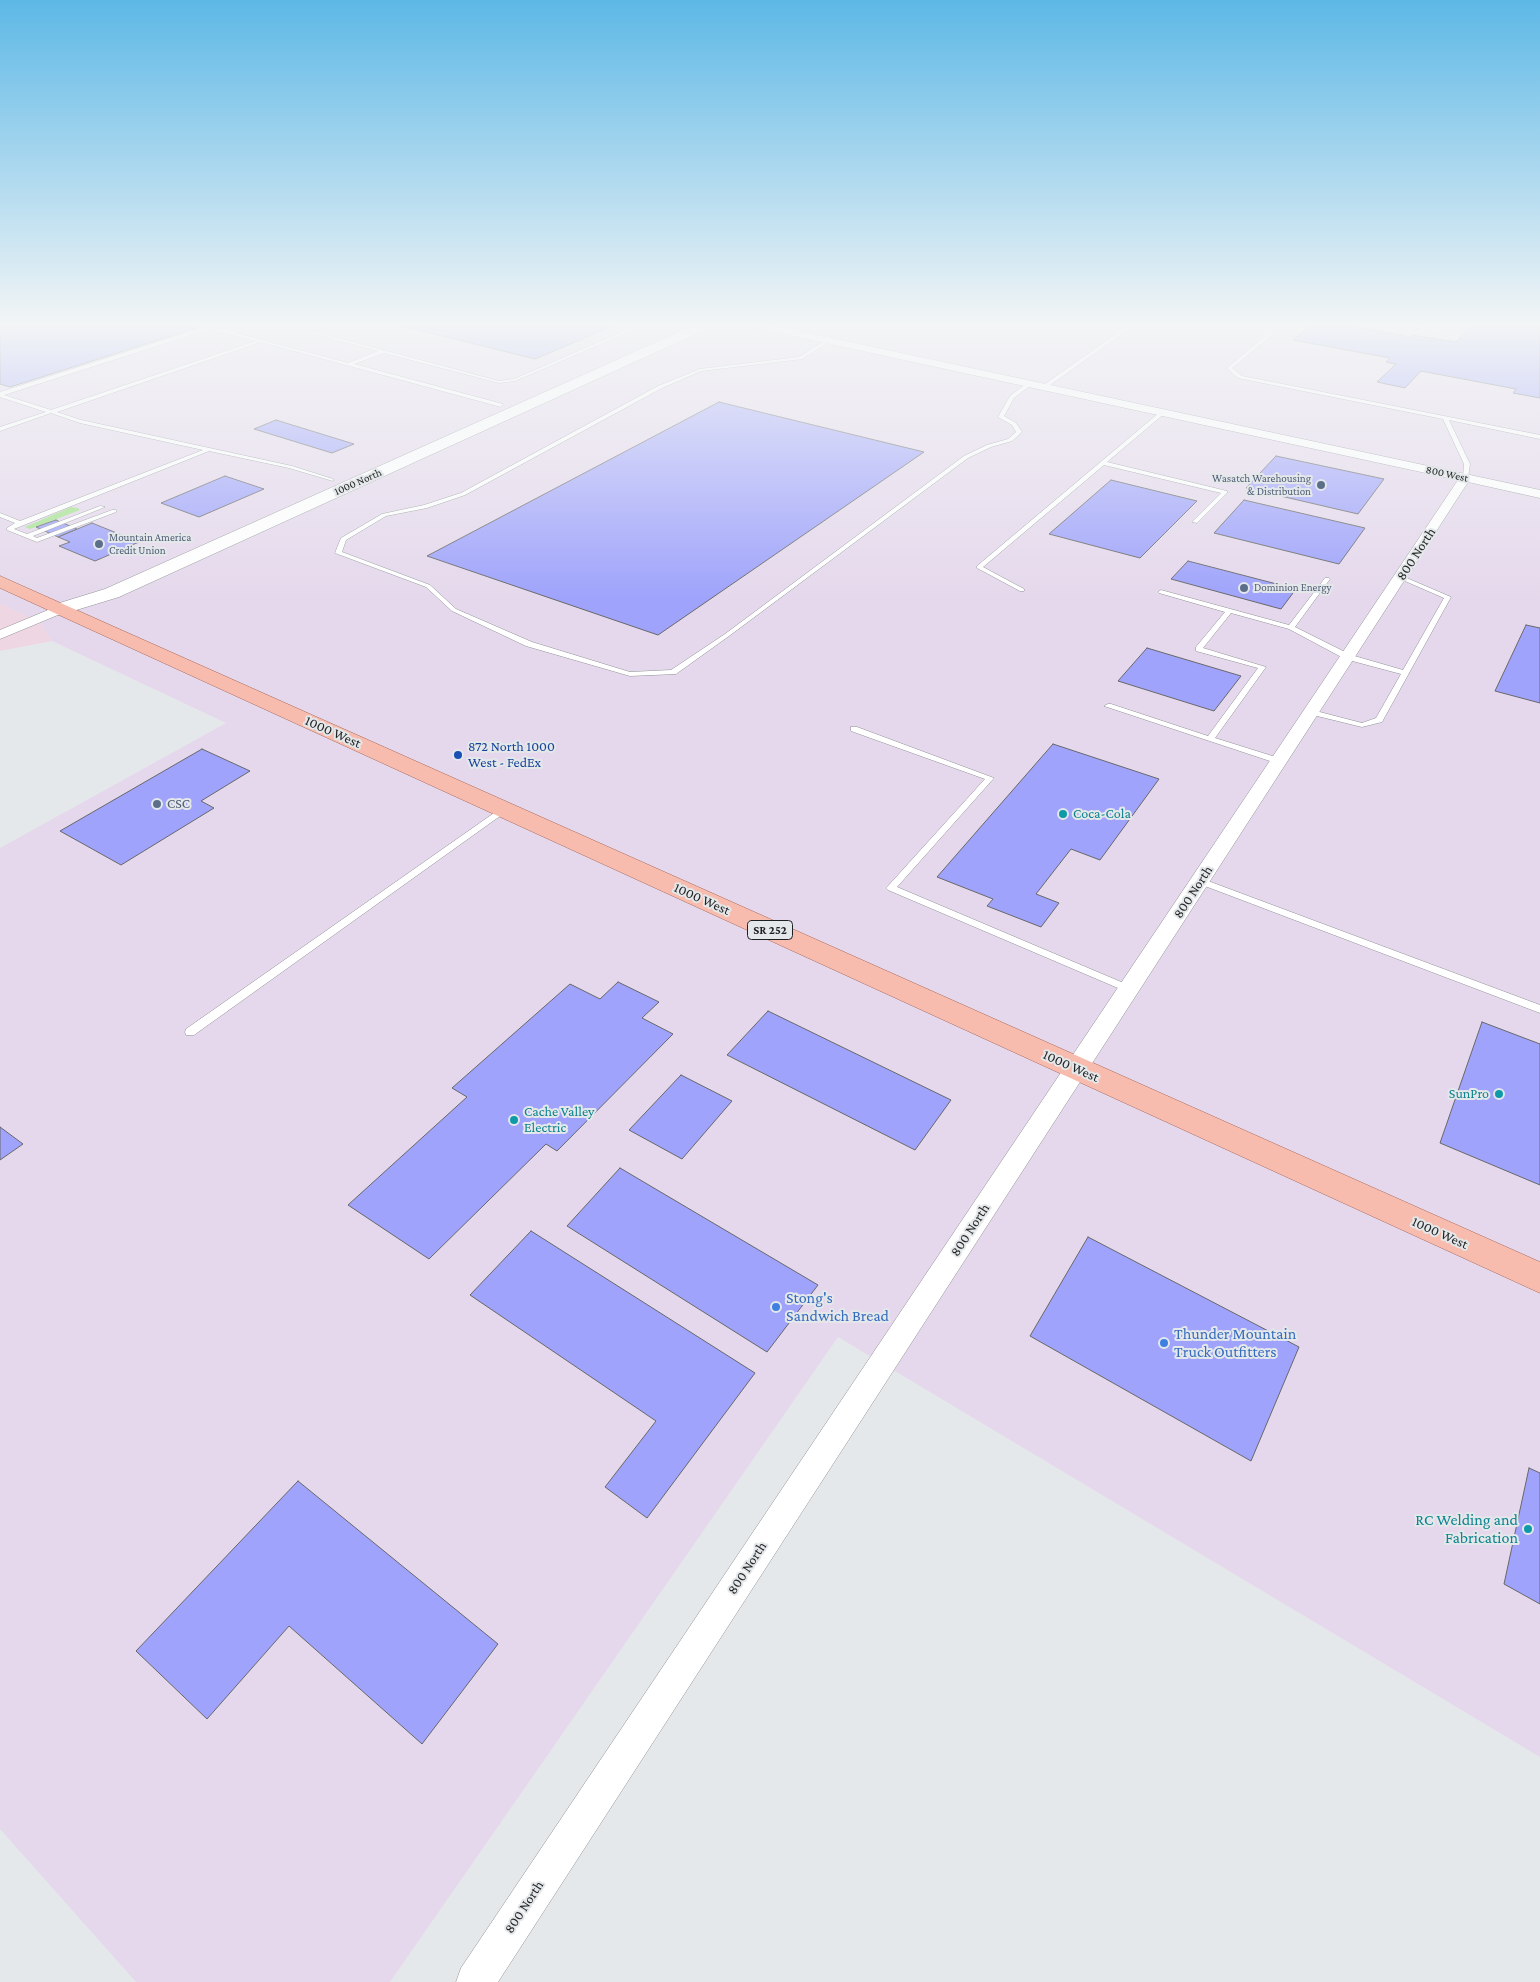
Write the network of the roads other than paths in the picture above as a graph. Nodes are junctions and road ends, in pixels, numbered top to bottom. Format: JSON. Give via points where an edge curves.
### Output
{"nodes":[{"id":1,"x":47,"y":413,"type":"edge"},
{"id":2,"x":57,"y":413,"type":"edge"},
{"id":3,"x":482,"y":413,"type":"edge"},
{"id":4,"x":509,"y":413,"type":"edge"},
{"id":5,"x":611,"y":413,"type":"edge"},
{"id":6,"x":1003,"y":413,"type":"edge"},
{"id":7,"x":1162,"y":413,"type":"edge"},
{"id":8,"x":1164,"y":413,"type":"edge"},
{"id":9,"x":1424,"y":413,"type":"edge"},
{"id":10,"x":1446,"y":418,"type":"junction"},
{"id":11,"x":0,"y":429,"type":"edge"},
{"id":12,"x":1540,"y":437,"type":"edge"},
{"id":13,"x":209,"y":449,"type":"junction"},
{"id":14,"x":1102,"y":463,"type":"junction"},
{"id":15,"x":1465,"y":478,"type":"junction"},
{"id":16,"x":331,"y":480,"type":"junction"},
{"id":17,"x":1540,"y":494,"type":"edge"},
{"id":18,"x":102,"y":507,"type":"dead end"},
{"id":19,"x":114,"y":512,"type":"dead end"},
{"id":20,"x":0,"y":515,"type":"edge"},
{"id":21,"x":1195,"y":522,"type":"dead end"},
{"id":22,"x":20,"y":523,"type":"junction"},
{"id":23,"x":27,"y":536,"type":"junction"},
{"id":24,"x":1400,"y":577,"type":"junction"},
{"id":25,"x":1327,"y":579,"type":"dead end"},
{"id":26,"x":0,"y":581,"type":"edge"},
{"id":27,"x":1022,"y":590,"type":"dead end"},
{"id":28,"x":1161,"y":592,"type":"dead end"},
{"id":29,"x":60,"y":609,"type":"junction"},
{"id":30,"x":1229,"y":611,"type":"junction"},
{"id":31,"x":1292,"y":628,"type":"junction"},
{"id":32,"x":0,"y":635,"type":"edge"},
{"id":33,"x":1348,"y":657,"type":"junction"},
{"id":34,"x":1405,"y":673,"type":"junction"},
{"id":35,"x":1108,"y":706,"type":"dead end"},
{"id":36,"x":1312,"y":712,"type":"junction"},
{"id":37,"x":854,"y":728,"type":"dead end"},
{"id":38,"x":1210,"y":739,"type":"junction"},
{"id":39,"x":1279,"y":761,"type":"junction"},
{"id":40,"x":504,"y":809,"type":"junction"},
{"id":41,"x":1200,"y":881,"type":"junction"},
{"id":42,"x":1129,"y":989,"type":"junction"},
{"id":43,"x":1540,"y":1008,"type":"edge"},
{"id":44,"x":190,"y":1032,"type":"dead end"},
{"id":45,"x":1076,"y":1069,"type":"junction"},
{"id":46,"x":1540,"y":1278,"type":"edge"},
{"id":47,"x":475,"y":1982,"type":"edge"}],
"edges":[{"from":1,"to":11,"type":"lane"},
{"from":2,"to":13,"type":"lane"},
{"from":3,"to":16,"type":"street","name":"1000 North"},
{"from":4,"to":29,"type":"street","name":"1000 North","via":[[112,593]]},
{"from":5,"to":6,"type":"lane","via":[[463,494],[425,507],[384,515],[343,539],[338,553],[428,586],[454,610],[529,644],[630,674],[673,672],[966,457],[1010,440],[1019,432],[1014,424],[1001,417]]},
{"from":7,"to":14,"type":"lane"},
{"from":8,"to":15,"type":"street","name":"800 West"},
{"from":9,"to":10,"type":"lane"},
{"from":10,"to":12,"type":"lane"},
{"from":10,"to":15,"type":"lane","via":[[1468,464]]},
{"from":13,"to":16,"type":"lane","via":[[290,467]]},
{"from":13,"to":22,"type":"lane"},
{"from":14,"to":21,"type":"lane","via":[[1225,492]]},
{"from":14,"to":27,"type":"lane","via":[[979,567]]},
{"from":15,"to":17,"type":"street","name":"800 West"},
{"from":15,"to":24,"type":"street","name":"800 North"},
{"from":16,"to":29,"type":"street","name":"1000 North","via":[[93,588]]},
{"from":18,"to":23,"type":"lane"},
{"from":19,"to":23,"type":"lane","via":[[37,540]]},
{"from":20,"to":22,"type":"lane"},
{"from":22,"to":23,"type":"lane","via":[[9,529]]},
{"from":24,"to":33,"type":"street","name":"800 North"},
{"from":24,"to":34,"type":"lane","via":[[1448,597]]},
{"from":25,"to":31,"type":"lane"},
{"from":26,"to":29,"type":"main road","name":"1000 West","number":"SR 252"},
{"from":28,"to":30,"type":"lane"},
{"from":29,"to":32,"type":"street","name":"1000 North"},
{"from":29,"to":40,"type":"main road","name":"1000 West","number":"SR 252"},
{"from":30,"to":31,"type":"lane"},
{"from":30,"to":38,"type":"lane","via":[[1199,649],[1262,667]]},
{"from":31,"to":33,"type":"lane"},
{"from":33,"to":34,"type":"lane"},
{"from":33,"to":36,"type":"street","name":"800 North"},
{"from":34,"to":36,"type":"lane","via":[[1379,720],[1362,724]]},
{"from":35,"to":38,"type":"lane"},
{"from":36,"to":39,"type":"street","name":"800 North"},
{"from":37,"to":42,"type":"lane","via":[[990,778],[891,888]]},
{"from":38,"to":39,"type":"lane"},
{"from":39,"to":41,"type":"street","name":"800 North"},
{"from":40,"to":44,"type":"lane"},
{"from":40,"to":45,"type":"main road","name":"1000 West","number":"SR 252"},
{"from":41,"to":42,"type":"street","name":"800 North"},
{"from":41,"to":43,"type":"lane"},
{"from":42,"to":45,"type":"street","name":"800 North"},
{"from":45,"to":46,"type":"main road","name":"1000 West","number":"SR 252"},
{"from":45,"to":47,"type":"street","name":"800 North"}]}
